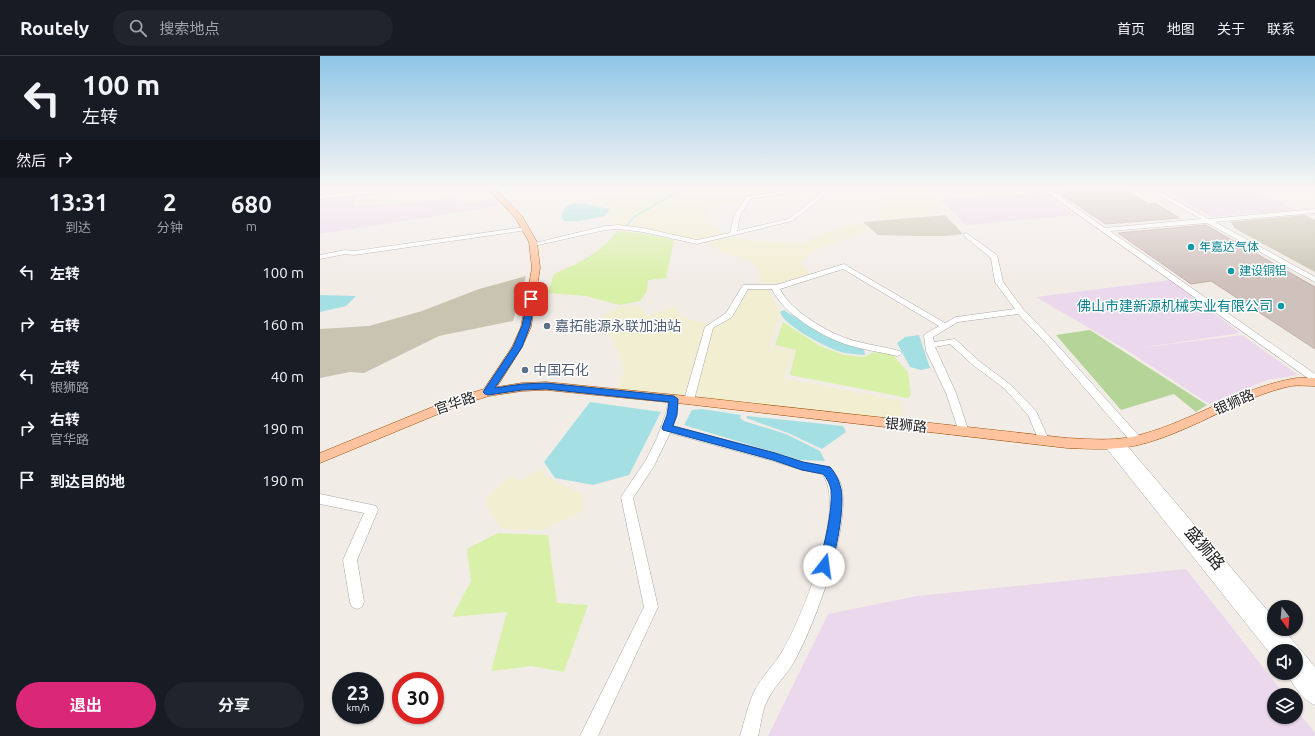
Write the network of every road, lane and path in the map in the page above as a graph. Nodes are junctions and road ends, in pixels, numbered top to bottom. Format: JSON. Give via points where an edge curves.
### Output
{"nodes":[{"id":1,"x":520,"y":220,"type":"edge"},
{"id":2,"x":736,"y":220,"type":"edge"},
{"id":3,"x":790,"y":220,"type":"edge"},
{"id":4,"x":1089,"y":220,"type":"edge"},
{"id":5,"x":1210,"y":220,"type":"junction"},
{"id":6,"x":1213,"y":220,"type":"edge"},
{"id":7,"x":526,"y":229,"type":"junction"},
{"id":8,"x":1104,"y":230,"type":"junction"},
{"id":9,"x":733,"y":234,"type":"junction"},
{"id":10,"x":966,"y":235,"type":"dead end"},
{"id":11,"x":534,"y":244,"type":"junction"},
{"id":12,"x":320,"y":257,"type":"edge"},
{"id":13,"x":1315,"y":278,"type":"edge"},
{"id":14,"x":775,"y":287,"type":"junction"},
{"id":15,"x":1020,"y":311,"type":"junction"},
{"id":16,"x":945,"y":326,"type":"junction"},
{"id":17,"x":929,"y":345,"type":"junction"},
{"id":18,"x":897,"y":353,"type":"dead end"},
{"id":19,"x":1315,"y":379,"type":"edge"},
{"id":20,"x":1315,"y":382,"type":"edge"},
{"id":21,"x":488,"y":392,"type":"junction"},
{"id":22,"x":674,"y":399,"type":"junction"},
{"id":23,"x":689,"y":400,"type":"junction"},
{"id":24,"x":667,"y":428,"type":"junction"},
{"id":25,"x":964,"y":432,"type":"junction"},
{"id":26,"x":1044,"y":440,"type":"junction"},
{"id":27,"x":1136,"y":440,"type":"junction"},
{"id":28,"x":1114,"y":445,"type":"junction"},
{"id":29,"x":320,"y":458,"type":"edge"},
{"id":30,"x":320,"y":498,"type":"edge"},
{"id":31,"x":357,"y":602,"type":"dead end"},
{"id":32,"x":1271,"y":644,"type":"edge"},
{"id":33,"x":1286,"y":644,"type":"edge"},
{"id":34,"x":1303,"y":664,"type":"edge"},
{"id":35,"x":1315,"y":679,"type":"edge"},
{"id":36,"x":1301,"y":680,"type":"edge"},
{"id":37,"x":1315,"y":697,"type":"edge"},
{"id":38,"x":589,"y":736,"type":"edge"},
{"id":39,"x":749,"y":736,"type":"edge"}],
"edges":[{"from":1,"to":7,"type":"main road","name":"官华路"},
{"from":2,"to":9,"type":"street"},
{"from":3,"to":9,"type":"street"},
{"from":4,"to":8,"type":"street"},
{"from":5,"to":6,"type":"street"},
{"from":5,"to":8,"type":"street"},
{"from":5,"to":13,"type":"street"},
{"from":7,"to":11,"type":"main road","name":"官华路"},
{"from":7,"to":12,"type":"street"},
{"from":8,"to":19,"type":"street"},
{"from":9,"to":11,"type":"street","via":[[697,242],[619,227]]},
{"from":10,"to":15,"type":"street","via":[[994,257],[999,282]]},
{"from":11,"to":21,"type":"main road","name":"官华路","via":[[536,268],[526,326],[518,347]]},
{"from":14,"to":16,"type":"street","via":[[844,266]]},
{"from":14,"to":18,"type":"street","via":[[780,298],[798,315],[830,335],[851,343]]},
{"from":14,"to":23,"type":"street","via":[[746,287],[729,315],[709,327]]},
{"from":15,"to":16,"type":"street","via":[[956,320]]},
{"from":15,"to":27,"type":"street"},
{"from":16,"to":17,"type":"street","via":[[928,336]]},
{"from":17,"to":25,"type":"street","via":[[951,393]]},
{"from":17,"to":26,"type":"street","via":[[952,341],[1008,387],[1032,413]]},
{"from":20,"to":27,"type":"main road","name":"银狮路","via":[[1292,382],[1259,391],[1201,417]]},
{"from":21,"to":22,"type":"main road","name":"银狮路","via":[[546,386]]},
{"from":21,"to":29,"type":"main road","name":"官华路","via":[[456,402]]},
{"from":22,"to":23,"type":"main road","name":"银狮路"},
{"from":22,"to":24,"type":"street"},
{"from":23,"to":25,"type":"main road","name":"银狮路"},
{"from":24,"to":38,"type":"street","via":[[659,447],[627,497],[651,607]]},
{"from":24,"to":39,"type":"street","via":[[802,466],[826,470],[836,491],[828,555],[817,589],[789,656],[761,695]]},
{"from":25,"to":26,"type":"main road","name":"银狮路"},
{"from":26,"to":28,"type":"main road","name":"银狮路"},
{"from":27,"to":28,"type":"main road","name":"银狮路"},
{"from":28,"to":32,"type":"street","name":"盛狮路"},
{"from":28,"to":33,"type":"street","name":"盛狮路"},
{"from":30,"to":31,"type":"street","via":[[372,510],[350,560]]},
{"from":34,"to":35,"type":"street"},
{"from":36,"to":37,"type":"street"}]}
